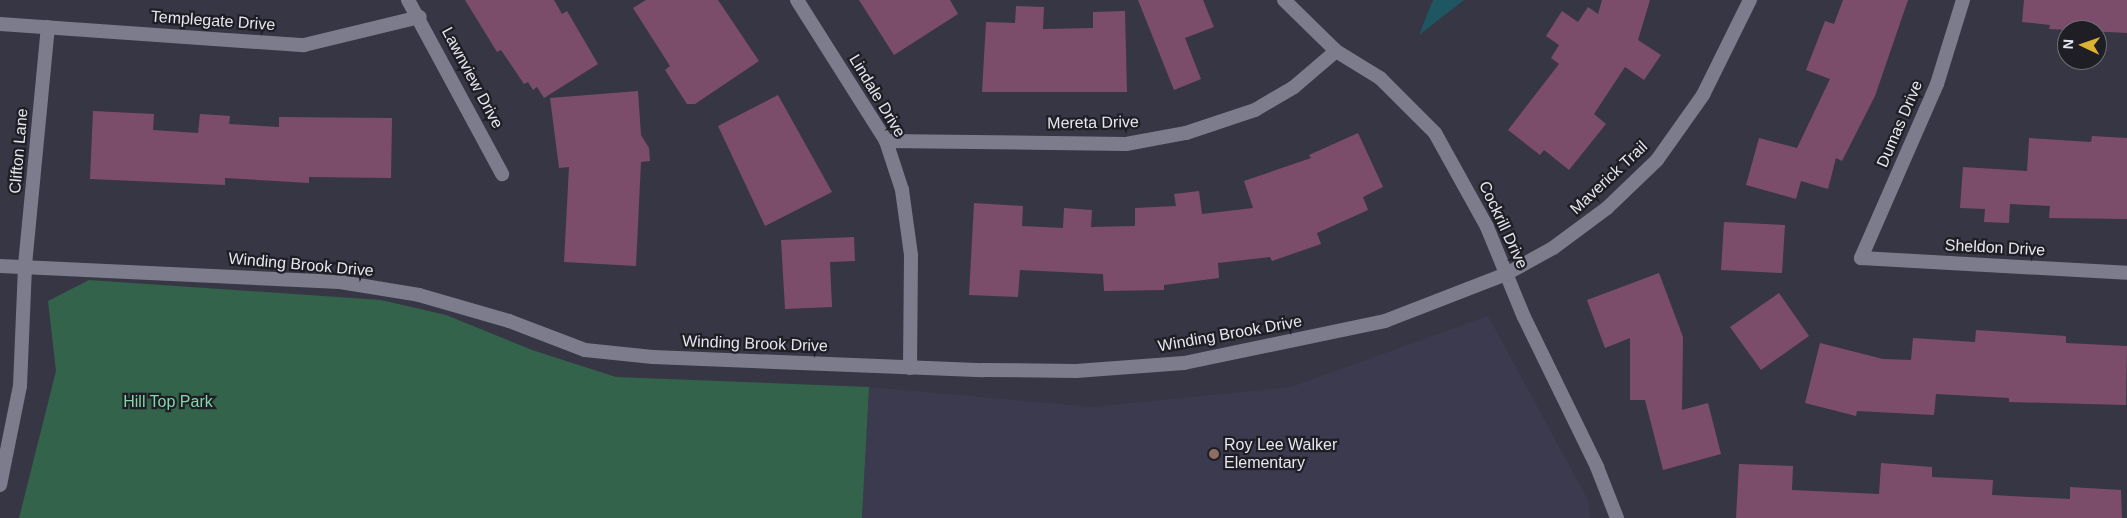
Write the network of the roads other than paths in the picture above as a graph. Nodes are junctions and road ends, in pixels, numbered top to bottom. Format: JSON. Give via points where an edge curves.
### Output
{"nodes":[{"id":1,"x":408,"y":0,"type":"edge"},
{"id":2,"x":797,"y":0,"type":"edge"},
{"id":3,"x":1284,"y":0,"type":"edge"},
{"id":4,"x":1750,"y":0,"type":"edge"},
{"id":5,"x":1964,"y":0,"type":"edge"},
{"id":6,"x":420,"y":17,"type":"junction"},
{"id":7,"x":0,"y":24,"type":"edge"},
{"id":8,"x":48,"y":27,"type":"junction"},
{"id":9,"x":1336,"y":51,"type":"junction"},
{"id":10,"x":886,"y":141,"type":"junction"},
{"id":11,"x":502,"y":174,"type":"dead end"},
{"id":12,"x":1861,"y":258,"type":"joint"},
{"id":13,"x":25,"y":265,"type":"junction"},
{"id":14,"x":0,"y":266,"type":"edge"},
{"id":15,"x":2127,"y":273,"type":"edge"},
{"id":16,"x":1506,"y":274,"type":"junction"},
{"id":17,"x":910,"y":368,"type":"junction"},
{"id":18,"x":0,"y":486,"type":"edge"},
{"id":19,"x":1617,"y":518,"type":"edge"}],
"edges":[{"from":1,"to":6,"type":"street","name":"Lawnview Drive"},
{"from":2,"to":10,"type":"street","name":"Lindale Drive"},
{"from":3,"to":9,"type":"street","name":"Cockrill Drive"},
{"from":4,"to":16,"type":"street","name":"Maverick Trail","via":[[1707,88],[1657,160],[1579,230]]},
{"from":5,"to":12,"type":"street","name":"Dumas Drive","via":[[1936,84]]},
{"from":6,"to":8,"type":"street","name":"Templegate Drive","via":[[304,45]]},
{"from":6,"to":11,"type":"street","name":"Lawnview Drive"},
{"from":7,"to":8,"type":"street","name":"Templegate Drive"},
{"from":8,"to":13,"type":"street","name":"Clifton Lane"},
{"from":9,"to":10,"type":"street","name":"Mereta Drive","via":[[1294,87],[1255,110],[1186,133],[1126,144]]},
{"from":9,"to":16,"type":"street","name":"Cockrill Drive","via":[[1380,78],[1435,134],[1487,227]]},
{"from":10,"to":17,"type":"street","name":"Lindale Drive","via":[[902,190],[911,254]]},
{"from":12,"to":15,"type":"street","name":"Sheldon Drive"},
{"from":13,"to":14,"type":"street","name":"Winding Brook Drive"},
{"from":13,"to":17,"type":"street","name":"Winding Brook Drive","via":[[340,282],[418,295],[510,322],[585,350],[755,364]]},
{"from":13,"to":18,"type":"street","name":"Clifton Lane","via":[[20,386]]},
{"from":16,"to":17,"type":"street","name":"Winding Brook Drive","via":[[1384,321],[1184,363],[1076,371]]},
{"from":16,"to":19,"type":"street","name":"Cockrill Drive"}]}
